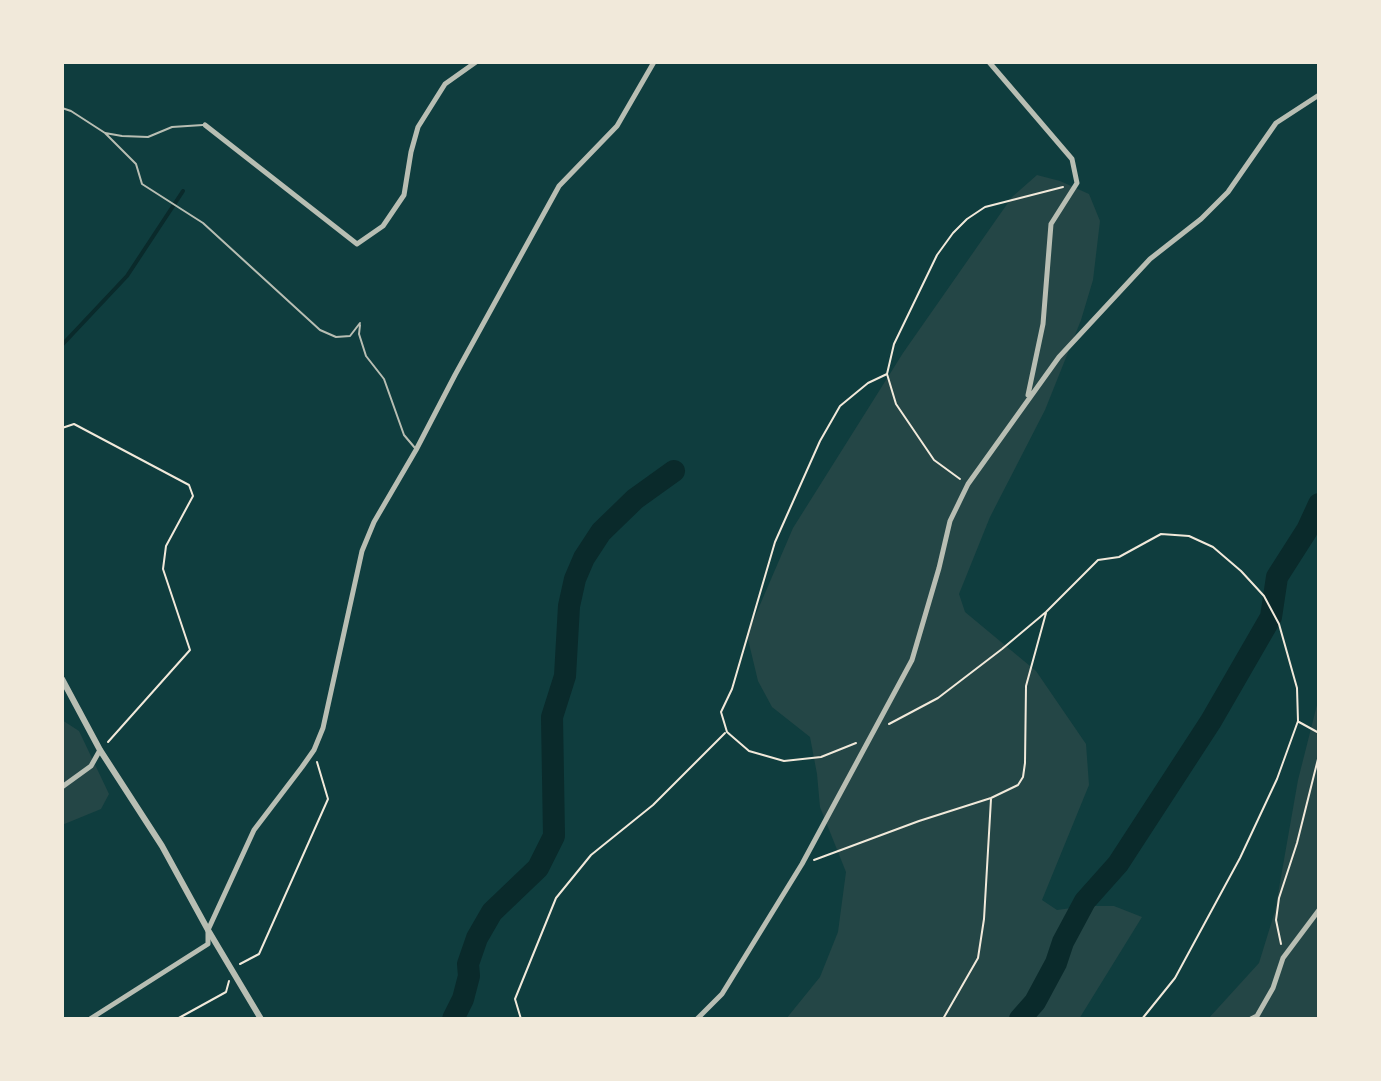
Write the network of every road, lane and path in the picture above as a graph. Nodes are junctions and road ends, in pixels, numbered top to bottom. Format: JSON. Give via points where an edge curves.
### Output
{"nodes":[{"id":1,"x":476,"y":62,"type":"edge"},
{"id":2,"x":654,"y":62,"type":"edge"},
{"id":3,"x":989,"y":62,"type":"edge"},
{"id":4,"x":1319,"y":95,"type":"edge"},
{"id":5,"x":62,"y":108,"type":"edge"},
{"id":6,"x":205,"y":125,"type":"joint"},
{"id":7,"x":105,"y":133,"type":"junction"},
{"id":8,"x":1077,"y":183,"type":"junction"},
{"id":9,"x":887,"y":374,"type":"junction"},
{"id":10,"x":1026,"y":400,"type":"junction"},
{"id":11,"x":62,"y":428,"type":"edge"},
{"id":12,"x":416,"y":450,"type":"junction"},
{"id":13,"x":968,"y":484,"type":"junction"},
{"id":14,"x":1046,"y":612,"type":"junction"},
{"id":15,"x":62,"y":679,"type":"edge"},
{"id":16,"x":1298,"y":721,"type":"junction"},
{"id":17,"x":727,"y":732,"type":"junction"},
{"id":18,"x":874,"y":732,"type":"junction"},
{"id":19,"x":1319,"y":733,"type":"edge"},
{"id":20,"x":100,"y":750,"type":"junction"},
{"id":21,"x":314,"y":750,"type":"junction"},
{"id":22,"x":1319,"y":755,"type":"edge"},
{"id":23,"x":62,"y":787,"type":"edge"},
{"id":24,"x":991,"y":798,"type":"junction"},
{"id":25,"x":802,"y":864,"type":"junction"},
{"id":26,"x":1319,"y":910,"type":"edge"},
{"id":27,"x":208,"y":930,"type":"junction"},
{"id":28,"x":1283,"y":958,"type":"junction"},
{"id":29,"x":232,"y":969,"type":"junction"},
{"id":30,"x":90,"y":1019,"type":"edge"},
{"id":31,"x":177,"y":1019,"type":"edge"},
{"id":32,"x":261,"y":1019,"type":"edge"},
{"id":33,"x":521,"y":1019,"type":"edge"},
{"id":34,"x":697,"y":1019,"type":"edge"},
{"id":35,"x":943,"y":1019,"type":"edge"},
{"id":36,"x":1142,"y":1019,"type":"edge"},
{"id":37,"x":1251,"y":1019,"type":"edge"}],
"edges":[{"from":1,"to":6,"type":"street","via":[[445,84],[418,127],[404,195],[383,226],[357,244]]},
{"from":2,"to":12,"type":"street","via":[[617,126],[559,186]]},
{"from":3,"to":8,"type":"street","via":[[1072,159]]},
{"from":4,"to":10,"type":"street","via":[[1276,123],[1228,192],[1150,259]]},
{"from":5,"to":7,"type":"lane"},
{"from":6,"to":7,"type":"lane","via":[[172,127],[148,137]]},
{"from":7,"to":12,"type":"lane","via":[[136,164],[142,184],[203,223],[320,330],[350,336],[360,323],[366,356],[384,379],[404,435]]},
{"from":8,"to":9,"type":"path","via":[[985,207],[953,233],[907,314]]},
{"from":8,"to":10,"type":"street","via":[[1051,224],[1043,324]]},
{"from":9,"to":13,"type":"path","via":[[896,404],[934,460]]},
{"from":9,"to":17,"type":"path","via":[[840,406],[807,470],[775,542],[721,712]]},
{"from":10,"to":13,"type":"street"},
{"from":11,"to":20,"type":"path","via":[[74,424],[189,485],[193,496],[166,546],[163,569],[190,650]]},
{"from":12,"to":21,"type":"street","via":[[362,551]]},
{"from":13,"to":18,"type":"street","via":[[950,521],[912,660]]},
{"from":14,"to":16,"type":"path","via":[[1098,560],[1119,557],[1161,534],[1189,536],[1213,547],[1264,596],[1279,624],[1297,688]]},
{"from":14,"to":18,"type":"path","via":[[938,698]]},
{"from":14,"to":24,"type":"path","via":[[1026,686],[1023,777]]},
{"from":15,"to":20,"type":"street"},
{"from":16,"to":19,"type":"path"},
{"from":16,"to":36,"type":"path","via":[[1240,858],[1175,978]]},
{"from":17,"to":18,"type":"path","via":[[749,751],[784,761],[821,757]]},
{"from":17,"to":33,"type":"path","via":[[653,805],[591,855],[556,898],[515,999]]},
{"from":18,"to":25,"type":"street"},
{"from":20,"to":23,"type":"street","via":[[91,766]]},
{"from":20,"to":27,"type":"street"},
{"from":21,"to":27,"type":"street","via":[[254,830]]},
{"from":21,"to":29,"type":"path","via":[[328,799],[259,954]]},
{"from":22,"to":28,"type":"path","via":[[1279,898],[1276,920]]},
{"from":24,"to":25,"type":"path"},
{"from":24,"to":35,"type":"path","via":[[978,958]]},
{"from":25,"to":34,"type":"street","via":[[722,994]]},
{"from":26,"to":28,"type":"street"},
{"from":27,"to":29,"type":"street"},
{"from":27,"to":30,"type":"street","via":[[208,944]]},
{"from":28,"to":37,"type":"street","via":[[1273,988]]},
{"from":29,"to":31,"type":"path","via":[[226,992]]},
{"from":29,"to":32,"type":"street"}]}
